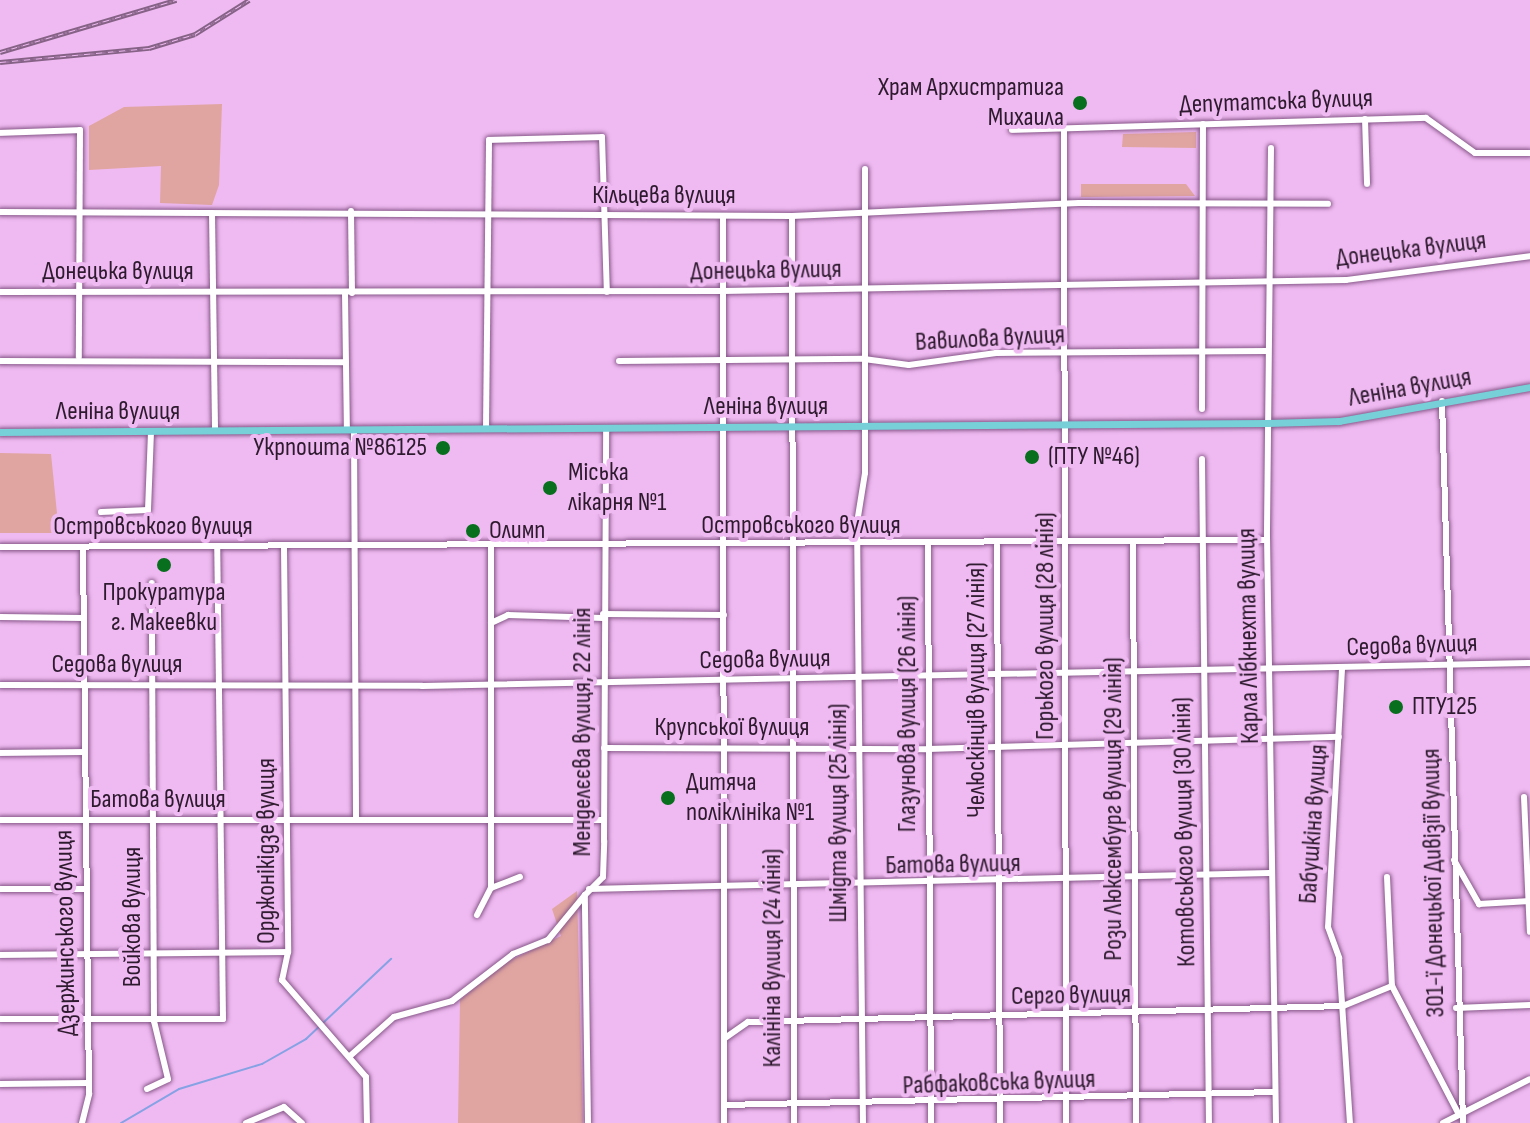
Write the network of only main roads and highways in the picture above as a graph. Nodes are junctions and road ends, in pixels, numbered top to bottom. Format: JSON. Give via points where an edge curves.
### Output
{"nodes":[{"id":1,"x":1530,"y":387,"type":"edge"},
{"id":2,"x":0,"y":432,"type":"edge"}],
"edges":[{"from":1,"to":2,"type":"main road","name":"Леніна вулиця","via":[[1339,421]]}]}
